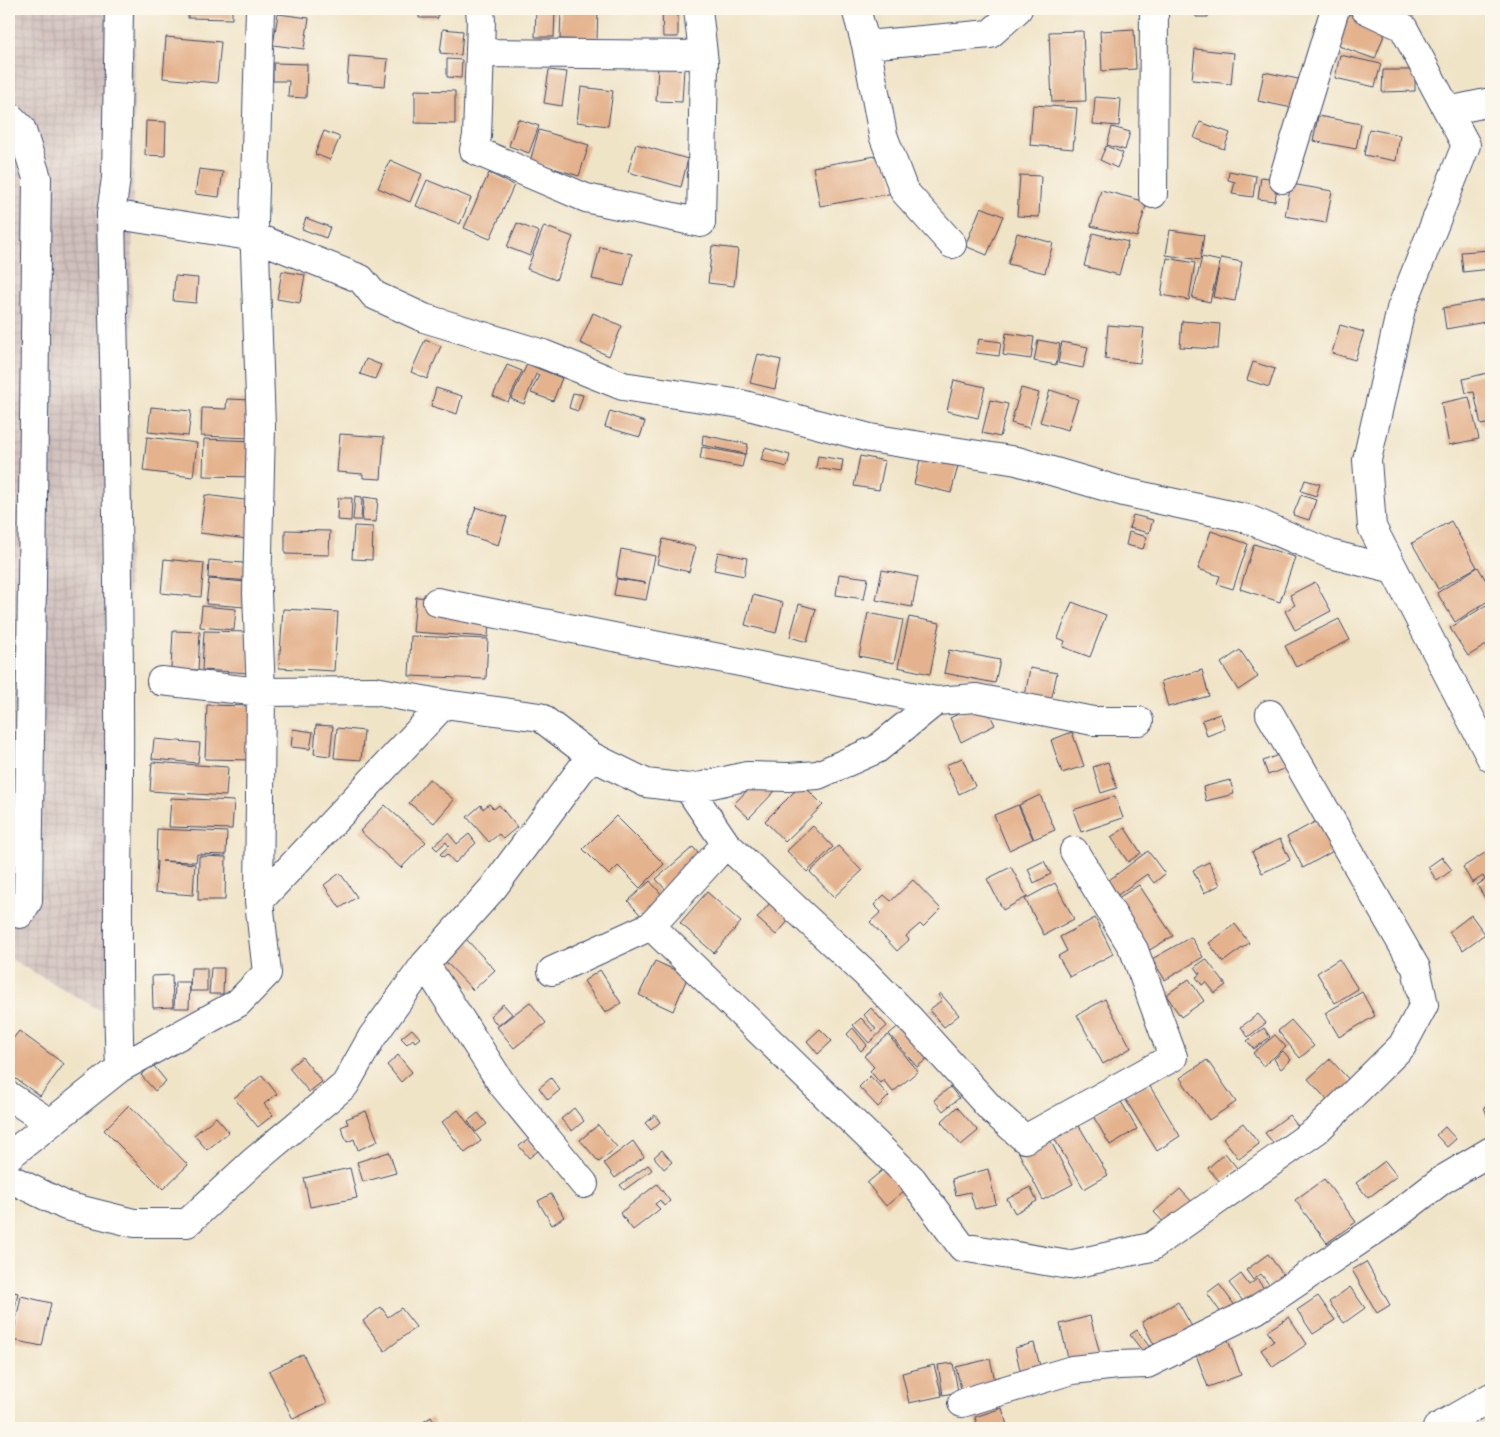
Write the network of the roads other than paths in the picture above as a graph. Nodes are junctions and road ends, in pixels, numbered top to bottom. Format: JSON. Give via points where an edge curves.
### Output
{"nodes":[{"id":1,"x":119,"y":9,"type":"edge"},
{"id":2,"x":260,"y":9,"type":"edge"},
{"id":3,"x":480,"y":9,"type":"edge"},
{"id":4,"x":698,"y":9,"type":"edge"},
{"id":5,"x":856,"y":9,"type":"edge"},
{"id":6,"x":1018,"y":9,"type":"edge"},
{"id":7,"x":1154,"y":9,"type":"edge"},
{"id":8,"x":1335,"y":9,"type":"edge"},
{"id":9,"x":1365,"y":9,"type":"edge"},
{"id":10,"x":866,"y":45,"type":"junction"},
{"id":11,"x":480,"y":53,"type":"junction"},
{"id":12,"x":703,"y":55,"type":"junction"},
{"id":13,"x":1491,"y":102,"type":"edge"},
{"id":14,"x":1448,"y":111,"type":"junction"},
{"id":15,"x":9,"y":116,"type":"edge"},
{"id":16,"x":1283,"y":179,"type":"dead end"},
{"id":17,"x":1152,"y":194,"type":"dead end"},
{"id":18,"x":111,"y":214,"type":"junction"},
{"id":19,"x":255,"y":237,"type":"junction"},
{"id":20,"x":952,"y":244,"type":"dead end"},
{"id":21,"x":1394,"y":570,"type":"junction"},
{"id":22,"x":438,"y":602,"type":"dead end"},
{"id":23,"x":161,"y":681,"type":"dead end"},
{"id":24,"x":261,"y":692,"type":"junction"},
{"id":25,"x":936,"y":701,"type":"junction"},
{"id":26,"x":444,"y":704,"type":"junction"},
{"id":27,"x":1270,"y":714,"type":"dead end"},
{"id":28,"x":1139,"y":721,"type":"dead end"},
{"id":29,"x":591,"y":756,"type":"junction"},
{"id":30,"x":1491,"y":758,"type":"edge"},
{"id":31,"x":688,"y":788,"type":"junction"},
{"id":32,"x":726,"y":844,"type":"junction"},
{"id":33,"x":1074,"y":851,"type":"dead end"},
{"id":34,"x":259,"y":901,"type":"junction"},
{"id":35,"x":9,"y":906,"type":"edge"},
{"id":36,"x":651,"y":926,"type":"junction"},
{"id":37,"x":425,"y":964,"type":"junction"},
{"id":38,"x":552,"y":971,"type":"dead end"},
{"id":39,"x":120,"y":1068,"type":"junction"},
{"id":40,"x":9,"y":1096,"type":"edge"},
{"id":41,"x":50,"y":1123,"type":"junction"},
{"id":42,"x":1491,"y":1151,"type":"edge"},
{"id":43,"x":9,"y":1156,"type":"edge"},
{"id":44,"x":9,"y":1178,"type":"edge"},
{"id":45,"x":584,"y":1184,"type":"dead end"},
{"id":46,"x":1491,"y":1397,"type":"edge"},
{"id":47,"x":962,"y":1404,"type":"dead end"},
{"id":48,"x":1437,"y":1428,"type":"edge"}],
"edges":[{"from":1,"to":18,"type":"street","via":[[116,178]]},
{"from":2,"to":19,"type":"street"},
{"from":3,"to":11,"type":"street"},
{"from":4,"to":12,"type":"street"},
{"from":5,"to":10,"type":"street"},
{"from":6,"to":10,"type":"street","via":[[990,34]]},
{"from":7,"to":17,"type":"street"},
{"from":8,"to":16,"type":"street"},
{"from":9,"to":14,"type":"street","via":[[1403,27]]},
{"from":10,"to":20,"type":"street","via":[[883,134],[904,191]]},
{"from":11,"to":12,"type":"street"},
{"from":11,"to":12,"type":"street","via":[[474,150],[586,198],[701,222]]},
{"from":13,"to":14,"type":"street"},
{"from":14,"to":21,"type":"street","via":[[1466,145],[1401,309],[1367,460],[1372,527]]},
{"from":15,"to":35,"type":"street","via":[[21,128],[37,178],[28,901],[20,914]]},
{"from":18,"to":19,"type":"street"},
{"from":18,"to":39,"type":"street","via":[[120,707]]},
{"from":19,"to":21,"type":"street","via":[[361,280],[374,295],[424,318],[543,354],[623,386],[741,404],[870,438],[1017,461],[1124,492],[1248,519],[1330,554]]},
{"from":19,"to":24,"type":"street","via":[[261,427],[257,593]]},
{"from":21,"to":30,"type":"street"},
{"from":22,"to":25,"type":"street"},
{"from":23,"to":24,"type":"street"},
{"from":24,"to":26,"type":"street","via":[[375,691]]},
{"from":24,"to":34,"type":"street"},
{"from":25,"to":28,"type":"street","via":[[976,698],[1093,720]]},
{"from":25,"to":31,"type":"street","via":[[878,749],[818,775],[748,776]]},
{"from":26,"to":29,"type":"street","via":[[540,718]]},
{"from":26,"to":34,"type":"street"},
{"from":27,"to":36,"type":"street","via":[[1416,968],[1424,1005],[1402,1046],[1316,1130],[1151,1248],[1069,1265],[962,1248],[912,1179]]},
{"from":29,"to":31,"type":"street","via":[[646,783]]},
{"from":29,"to":37,"type":"street","via":[[493,888]]},
{"from":31,"to":32,"type":"street"},
{"from":32,"to":33,"type":"street","via":[[871,980],[991,1109],[1025,1139],[1174,1057],[1134,950]]},
{"from":32,"to":36,"type":"street"},
{"from":34,"to":39,"type":"street","via":[[267,973],[238,1003]]},
{"from":36,"to":38,"type":"street"},
{"from":37,"to":44,"type":"street","via":[[372,1037],[345,1084],[187,1223],[134,1223],[85,1211],[66,1206]]},
{"from":37,"to":45,"type":"street","via":[[502,1084]]},
{"from":39,"to":41,"type":"street"},
{"from":40,"to":41,"type":"street"},
{"from":41,"to":43,"type":"street"},
{"from":42,"to":47,"type":"street","via":[[1442,1180],[1390,1220],[1256,1310],[1147,1364],[1072,1370]]},
{"from":46,"to":48,"type":"street"}]}
